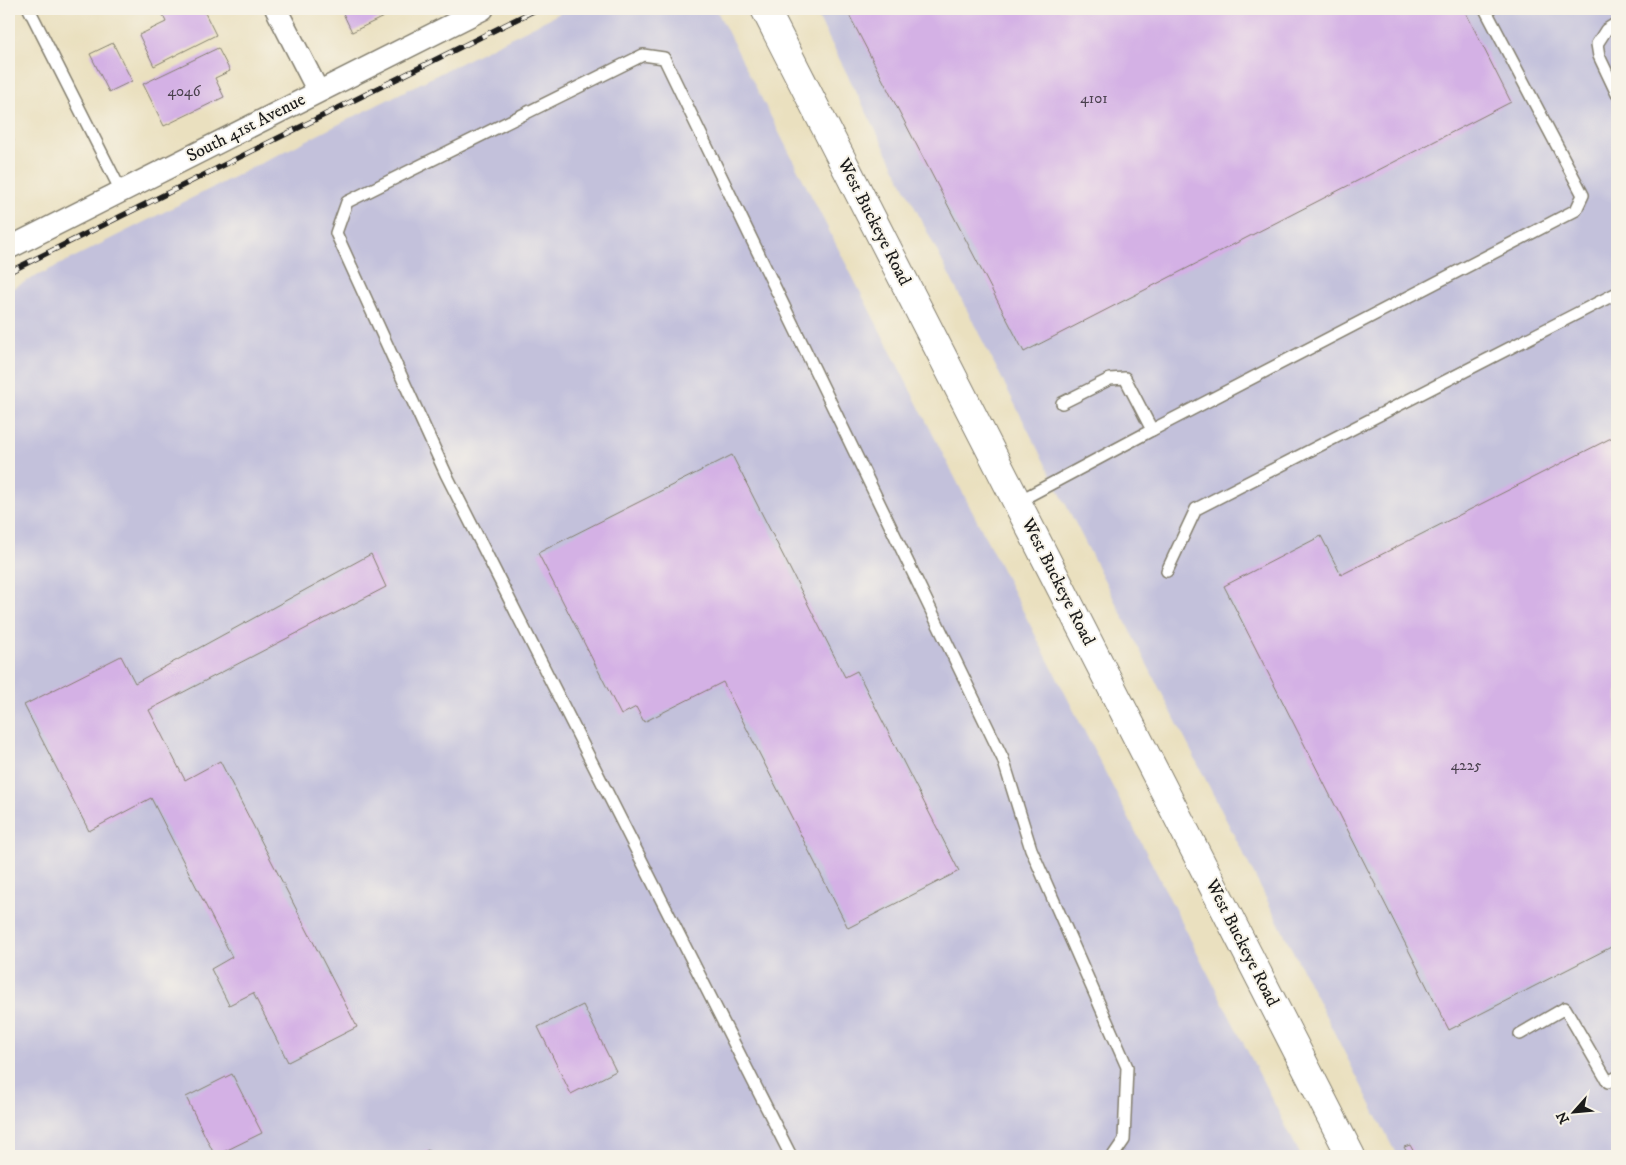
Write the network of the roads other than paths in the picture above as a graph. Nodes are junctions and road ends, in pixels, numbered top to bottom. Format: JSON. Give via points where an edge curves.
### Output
{"nodes":[{"id":1,"x":29,"y":9,"type":"edge"},
{"id":2,"x":276,"y":9,"type":"edge"},
{"id":3,"x":483,"y":9,"type":"edge"},
{"id":4,"x":766,"y":9,"type":"edge"},
{"id":5,"x":1485,"y":9,"type":"edge"},
{"id":6,"x":1617,"y":23,"type":"edge"},
{"id":7,"x":318,"y":91,"type":"junction"},
{"id":8,"x":1617,"y":94,"type":"edge"},
{"id":9,"x":122,"y":191,"type":"junction"},
{"id":10,"x":9,"y":248,"type":"edge"},
{"id":11,"x":1617,"y":293,"type":"edge"},
{"id":12,"x":1062,"y":403,"type":"dead end"},
{"id":13,"x":1152,"y":430,"type":"junction"},
{"id":14,"x":1017,"y":502,"type":"junction"},
{"id":15,"x":1167,"y":571,"type":"dead end"},
{"id":16,"x":1520,"y":1034,"type":"dead end"},
{"id":17,"x":1617,"y":1077,"type":"edge"},
{"id":18,"x":790,"y":1156,"type":"edge"},
{"id":19,"x":1113,"y":1156,"type":"edge"},
{"id":20,"x":1351,"y":1156,"type":"edge"}],
"edges":[{"from":1,"to":9,"type":"lane"},
{"from":2,"to":7,"type":"street"},
{"from":3,"to":7,"type":"street","name":"South 41st Avenue"},
{"from":4,"to":14,"type":"main road","name":"West Buckeye Road"},
{"from":5,"to":13,"type":"lane","via":[[1584,195],[1576,210]]},
{"from":6,"to":8,"type":"lane","via":[[1606,30],[1597,44],[1599,56]]},
{"from":7,"to":9,"type":"street","name":"South 41st Avenue"},
{"from":9,"to":10,"type":"street","name":"South 41st Avenue"},
{"from":11,"to":15,"type":"lane","via":[[1196,509]]},
{"from":12,"to":13,"type":"lane","via":[[1110,379],[1125,378]]},
{"from":13,"to":14,"type":"lane"},
{"from":14,"to":20,"type":"main road","name":"West Buckeye Road"},
{"from":16,"to":17,"type":"lane","via":[[1565,1008],[1608,1082]]},
{"from":18,"to":19,"type":"lane","via":[[446,474],[336,233],[347,202],[643,55],[664,58],[1003,759],[1032,849],[1127,1067],[1124,1140]]}]}
